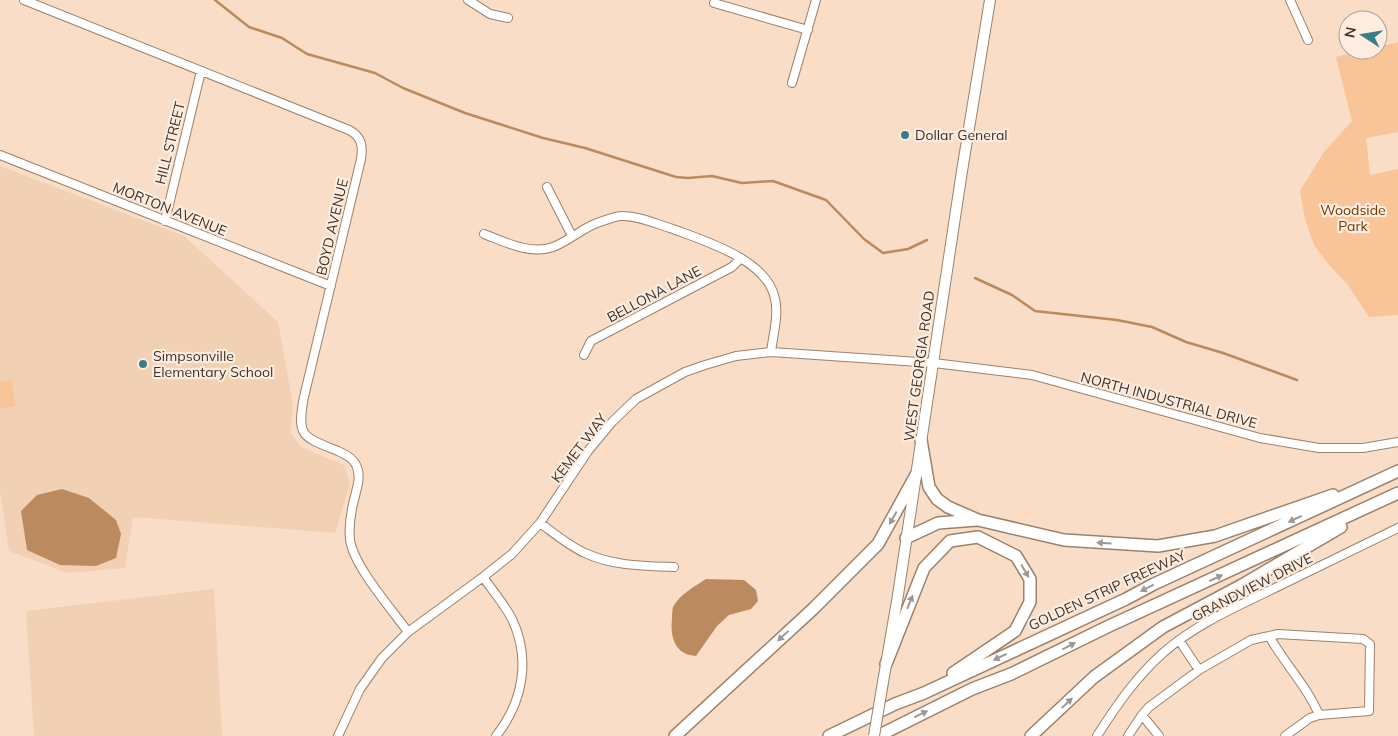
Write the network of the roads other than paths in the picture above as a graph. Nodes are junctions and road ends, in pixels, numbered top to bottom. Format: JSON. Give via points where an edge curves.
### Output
{"nodes":[{"id":1,"x":24,"y":0,"type":"edge"},
{"id":2,"x":468,"y":0,"type":"edge"},
{"id":3,"x":816,"y":0,"type":"edge"},
{"id":4,"x":990,"y":0,"type":"edge"},
{"id":5,"x":1290,"y":0,"type":"edge"},
{"id":6,"x":714,"y":4,"type":"dead end"},
{"id":7,"x":508,"y":18,"type":"dead end"},
{"id":8,"x":808,"y":30,"type":"junction"},
{"id":9,"x":1308,"y":40,"type":"dead end"},
{"id":10,"x":201,"y":71,"type":"junction"},
{"id":11,"x":792,"y":83,"type":"dead end"},
{"id":12,"x":0,"y":155,"type":"edge"},
{"id":13,"x":547,"y":187,"type":"dead end"},
{"id":14,"x":165,"y":220,"type":"junction"},
{"id":15,"x":484,"y":234,"type":"dead end"},
{"id":16,"x":572,"y":236,"type":"junction"},
{"id":17,"x":741,"y":258,"type":"junction"},
{"id":18,"x":331,"y":286,"type":"junction"},
{"id":19,"x":771,"y":352,"type":"junction"},
{"id":20,"x":584,"y":356,"type":"dead end"},
{"id":21,"x":934,"y":363,"type":"junction"},
{"id":22,"x":922,"y":440,"type":"junction"},
{"id":23,"x":1398,"y":442,"type":"edge"},
{"id":24,"x":1398,"y":472,"type":"edge"},
{"id":25,"x":916,"y":475,"type":"junction"},
{"id":26,"x":1387,"y":477,"type":"junction"},
{"id":27,"x":1398,"y":494,"type":"edge"},
{"id":28,"x":978,"y":520,"type":"junction"},
{"id":29,"x":540,"y":523,"type":"junction"},
{"id":30,"x":1398,"y":528,"type":"edge"},
{"id":31,"x":906,"y":538,"type":"junction"},
{"id":32,"x":674,"y":567,"type":"dead end"},
{"id":33,"x":483,"y":577,"type":"junction"},
{"id":34,"x":408,"y":632,"type":"junction"},
{"id":35,"x":1269,"y":636,"type":"junction"},
{"id":36,"x":1179,"y":640,"type":"junction"},
{"id":37,"x":886,"y":664,"type":"junction"},
{"id":38,"x":1199,"y":670,"type":"junction"},
{"id":39,"x":924,"y":693,"type":"junction"},
{"id":40,"x":1142,"y":715,"type":"junction"},
{"id":41,"x":1319,"y":715,"type":"junction"},
{"id":42,"x":338,"y":736,"type":"edge"},
{"id":43,"x":496,"y":736,"type":"edge"},
{"id":44,"x":676,"y":736,"type":"edge"},
{"id":45,"x":829,"y":736,"type":"edge"},
{"id":46,"x":874,"y":736,"type":"edge"},
{"id":47,"x":878,"y":736,"type":"edge"},
{"id":48,"x":1031,"y":736,"type":"edge"},
{"id":49,"x":1097,"y":736,"type":"edge"},
{"id":50,"x":1128,"y":736,"type":"edge"},
{"id":51,"x":1158,"y":736,"type":"edge"},
{"id":52,"x":1285,"y":736,"type":"edge"}],
"edges":[{"from":1,"to":10,"type":"street","name":"BOYD AVENUE"},
{"from":2,"to":7,"type":"street","via":[[490,14]]},
{"from":3,"to":8,"type":"street"},
{"from":4,"to":21,"type":"main road","name":"WEST GEORGIA ROAD"},
{"from":5,"to":9,"type":"street"},
{"from":6,"to":8,"type":"street"},
{"from":8,"to":11,"type":"street"},
{"from":10,"to":14,"type":"street","name":"HILL STREET"},
{"from":10,"to":18,"type":"street","name":"BOYD AVENUE","via":[[349,130],[360,140],[361,159]]},
{"from":12,"to":14,"type":"street","name":"MORTON AVENUE"},
{"from":13,"to":16,"type":"street"},
{"from":14,"to":18,"type":"street","name":"MORTON AVENUE"},
{"from":15,"to":16,"type":"street","via":[[516,247],[534,250],[553,247]]},
{"from":16,"to":17,"type":"street","via":[[620,215],[638,217],[719,246]]},
{"from":17,"to":19,"type":"street","via":[[768,282],[775,298]]},
{"from":17,"to":20,"type":"street","name":"BELLONA LANE","via":[[732,267],[590,341]]},
{"from":18,"to":34,"type":"street","name":"BOYD AVENUE","via":[[304,397],[301,426],[312,440],[343,453],[356,464],[358,480],[350,525],[353,552]]},
{"from":19,"to":21,"type":"street","name":"KEMET WAY"},
{"from":19,"to":29,"type":"street","name":"KEMET WAY","via":[[736,356],[685,372],[636,400],[588,451]]},
{"from":21,"to":22,"type":"main road","name":"WEST GEORGIA ROAD"},
{"from":21,"to":23,"type":"street","name":"NORTH INDUSTRIAL DRIVE","via":[[1032,375],[1265,439],[1319,448],[1363,448]]},
{"from":22,"to":25,"type":"main road","name":"WEST GEORGIA ROAD"},
{"from":22,"to":28,"type":"highway","via":[[929,487],[937,499]]},
{"from":24,"to":26,"type":"highway","name":"GOLDEN STRIP FREEWAY"},
{"from":25,"to":31,"type":"main road","name":"WEST GEORGIA ROAD"},
{"from":25,"to":44,"type":"highway","one_way":true,"via":[[878,544]]},
{"from":26,"to":28,"type":"highway","one_way":true,"via":[[1215,536],[1158,546],[1064,540]]},
{"from":26,"to":39,"type":"highway","name":"GOLDEN STRIP FREEWAY","one_way":true},
{"from":47,"to":27,"type":"highway","one_way":true},
{"from":48,"to":27,"type":"highway","one_way":true,"via":[[1094,677],[1163,627]]},
{"from":28,"to":31,"type":"highway","via":[[938,523]]},
{"from":29,"to":32,"type":"street","via":[[584,553],[605,561]]},
{"from":29,"to":33,"type":"street","name":"KEMET WAY","via":[[512,554]]},
{"from":30,"to":36,"type":"street","name":"GRANDVIEW DRIVE","via":[[1213,618]]},
{"from":31,"to":37,"type":"main road","name":"WEST GEORGIA ROAD"},
{"from":33,"to":34,"type":"street","name":"KEMET WAY"},
{"from":33,"to":43,"type":"street","via":[[511,618],[521,650],[519,695],[513,711]]},
{"from":34,"to":42,"type":"street","name":"KEMET WAY","via":[[382,658],[360,688]]},
{"from":35,"to":38,"type":"street","via":[[1251,640]]},
{"from":35,"to":41,"type":"street","via":[[1314,701]]},
{"from":35,"to":41,"type":"street","via":[[1363,639],[1370,644],[1369,711]]},
{"from":36,"to":38,"type":"street"},
{"from":36,"to":49,"type":"street","name":"GRANDVIEW DRIVE","via":[[1140,676],[1115,706]]},
{"from":37,"to":39,"type":"highway","one_way":true,"via":[[924,568],[950,542],[978,537],[1016,556],[1030,579],[1030,602],[1014,631]]},
{"from":37,"to":46,"type":"main road","name":"WEST GEORGIA ROAD","bridge":true},
{"from":38,"to":40,"type":"street"},
{"from":39,"to":45,"type":"highway","name":"GOLDEN STRIP FREEWAY"},
{"from":40,"to":50,"type":"street"},
{"from":40,"to":51,"type":"street"},
{"from":41,"to":52,"type":"street"}]}
